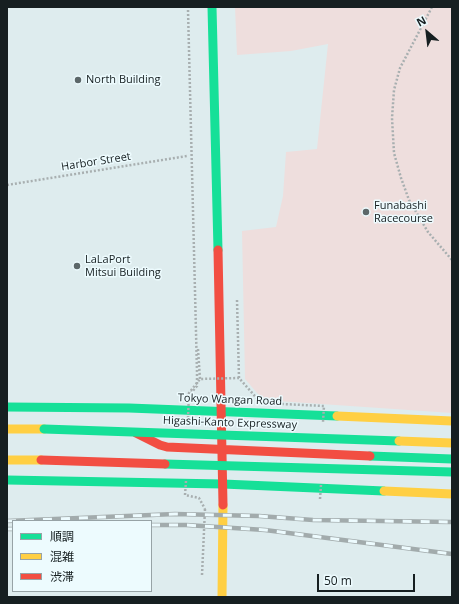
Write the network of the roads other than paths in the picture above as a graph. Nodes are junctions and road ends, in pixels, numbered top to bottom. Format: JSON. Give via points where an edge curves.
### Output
{"nodes":[{"id":1,"x":212,"y":7,"type":"edge"},
{"id":2,"x":7,"y":407,"type":"edge"},
{"id":3,"x":25,"y":407,"type":"junction"},
{"id":4,"x":221,"y":412,"type":"junction"},
{"id":5,"x":452,"y":421,"type":"edge"},
{"id":6,"x":7,"y":429,"type":"edge"},
{"id":7,"x":452,"y":443,"type":"edge"},
{"id":8,"x":222,"y":449,"type":"junction"},
{"id":9,"x":452,"y":459,"type":"edge"},
{"id":10,"x":7,"y":460,"type":"edge"},
{"id":11,"x":452,"y":472,"type":"edge"},
{"id":12,"x":7,"y":480,"type":"edge"},
{"id":13,"x":223,"y":484,"type":"junction"},
{"id":14,"x":452,"y":494,"type":"edge"},
{"id":15,"x":222,"y":597,"type":"edge"}],
"edges":[{"from":1,"to":4,"type":"main road"},
{"from":2,"to":3,"type":"main road","name":"Tokyo Wangan Road"},
{"from":3,"to":4,"type":"main road","name":"Tokyo Wangan Road"},
{"from":3,"to":8,"type":"main road","via":[[74,424],[120,427],[167,447]]},
{"from":4,"to":5,"type":"main road","name":"Tokyo Wangan Road"},
{"from":4,"to":8,"type":"main road"},
{"from":6,"to":7,"type":"main road","name":"Higashi-Kanto Expressway","bridge":true,"via":[[44,428]]},
{"from":8,"to":9,"type":"main road"},
{"from":8,"to":13,"type":"main road"},
{"from":10,"to":11,"type":"main road","bridge":true},
{"from":12,"to":13,"type":"main road"},
{"from":13,"to":14,"type":"main road"},
{"from":13,"to":15,"type":"main road"}]}
